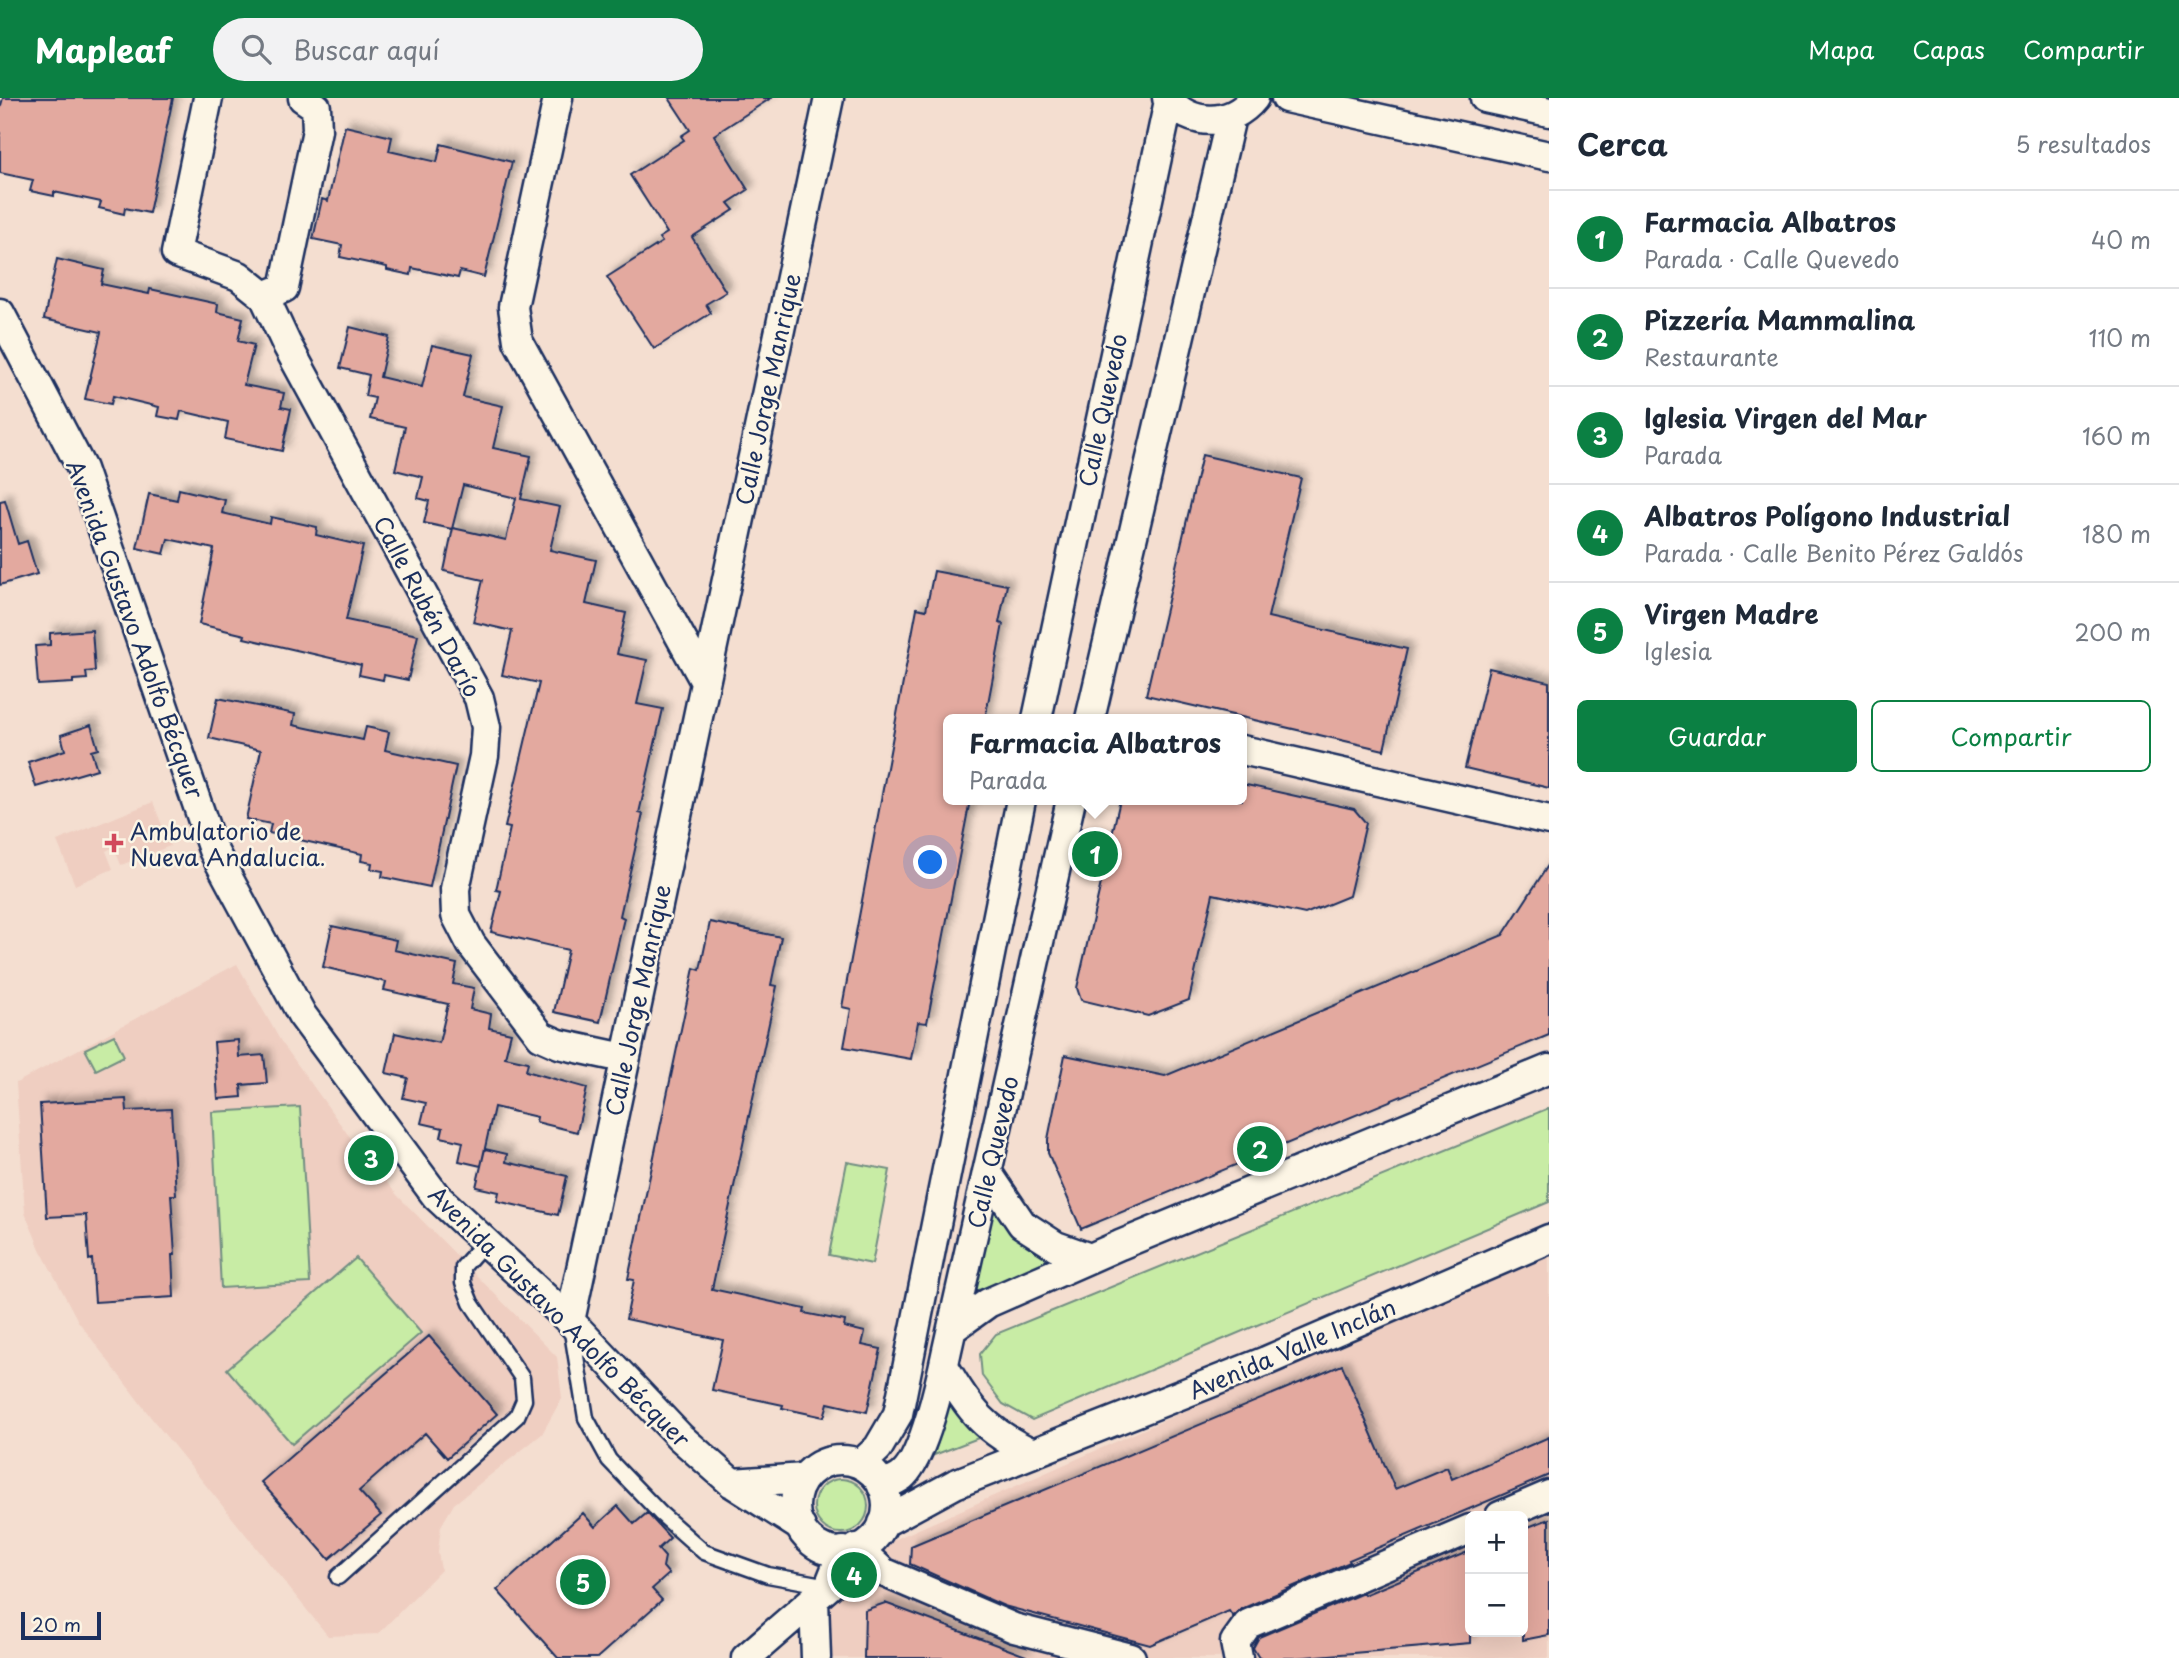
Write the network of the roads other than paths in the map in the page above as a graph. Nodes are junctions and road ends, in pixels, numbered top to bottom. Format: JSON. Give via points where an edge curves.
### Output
{"nodes":[{"id":1,"x":208,"y":98,"type":"edge"},
{"id":2,"x":303,"y":98,"type":"edge"},
{"id":3,"x":558,"y":98,"type":"edge"},
{"id":4,"x":829,"y":98,"type":"edge"},
{"id":5,"x":1254,"y":98,"type":"edge"},
{"id":6,"x":1286,"y":98,"type":"edge"},
{"id":7,"x":1485,"y":98,"type":"edge"},
{"id":8,"x":1168,"y":99,"type":"edge"},
{"id":9,"x":1549,"y":112,"type":"edge"},
{"id":10,"x":1231,"y":117,"type":"junction"},
{"id":11,"x":1549,"y":156,"type":"edge"},
{"id":12,"x":264,"y":296,"type":"junction"},
{"id":13,"x":0,"y":313,"type":"edge"},
{"id":14,"x":704,"y":680,"type":"junction"},
{"id":15,"x":1038,"y":714,"type":"edge"},
{"id":16,"x":1097,"y":714,"type":"edge"},
{"id":17,"x":1247,"y":751,"type":"edge"},
{"id":18,"x":1020,"y":805,"type":"edge"},
{"id":19,"x":1070,"y":805,"type":"edge"},
{"id":20,"x":1549,"y":820,"type":"edge"},
{"id":21,"x":624,"y":1058,"type":"junction"},
{"id":22,"x":1549,"y":1069,"type":"edge"},
{"id":23,"x":987,"y":1172,"type":"junction"},
{"id":24,"x":1549,"y":1239,"type":"edge"},
{"id":25,"x":485,"y":1242,"type":"junction"},
{"id":26,"x":1090,"y":1258,"type":"junction"},
{"id":27,"x":570,"y":1321,"type":"junction"},
{"id":28,"x":952,"y":1329,"type":"junction"},
{"id":29,"x":944,"y":1366,"type":"junction"},
{"id":30,"x":1033,"y":1453,"type":"junction"},
{"id":31,"x":861,"y":1464,"type":"junction"},
{"id":32,"x":804,"y":1478,"type":"junction"},
{"id":33,"x":732,"y":1483,"type":"junction"},
{"id":34,"x":955,"y":1484,"type":"junction"},
{"id":35,"x":884,"y":1490,"type":"junction"},
{"id":36,"x":1549,"y":1495,"type":"edge"},
{"id":37,"x":1512,"y":1511,"type":"edge"},
{"id":38,"x":883,"y":1523,"type":"junction"},
{"id":39,"x":801,"y":1527,"type":"junction"},
{"id":40,"x":1465,"y":1531,"type":"edge"},
{"id":41,"x":850,"y":1550,"type":"junction"},
{"id":42,"x":338,"y":1577,"type":"dead end"},
{"id":43,"x":822,"y":1593,"type":"junction"},
{"id":44,"x":746,"y":1658,"type":"edge"},
{"id":45,"x":816,"y":1658,"type":"edge"},
{"id":46,"x":1131,"y":1658,"type":"edge"},
{"id":47,"x":1238,"y":1658,"type":"edge"}],
"edges":[{"from":1,"to":12,"type":"street","via":[[176,253],[239,276]]},
{"from":2,"to":12,"type":"street","via":[[316,107],[317,130],[284,288]]},
{"from":3,"to":14,"type":"street","via":[[513,307],[518,341]]},
{"from":4,"to":14,"type":"street","name":"Calle Jorge Manrique"},
{"from":5,"to":10,"type":"street"},
{"from":6,"to":11,"type":"street"},
{"from":7,"to":9,"type":"street"},
{"from":8,"to":10,"type":"street","via":[[1197,119]]},
{"from":8,"to":15,"type":"street","name":"Calle Quevedo"},
{"from":10,"to":16,"type":"street"},
{"from":12,"to":21,"type":"street","name":"Calle Rubén Darío","via":[[480,698],[485,746],[455,889],[456,915],[471,944],[541,1036]]},
{"from":13,"to":25,"type":"street","name":"Avenida Gustavo Adolfo Bécquer","via":[[82,469],[213,850],[302,1015],[436,1196]]},
{"from":14,"to":21,"type":"street","name":"Calle Jorge Manrique"},
{"from":17,"to":20,"type":"street"},
{"from":18,"to":31,"type":"street","name":"Calle Quevedo","via":[[898,1415]]},
{"from":19,"to":23,"type":"street","name":"Calle Quevedo"},
{"from":21,"to":27,"type":"street","name":"Calle Jorge Manrique"},
{"from":22,"to":26,"type":"street"},
{"from":23,"to":26,"type":"street","via":[[1021,1224],[1056,1246]]},
{"from":23,"to":28,"type":"street","name":"Calle Quevedo"},
{"from":24,"to":30,"type":"street","name":"Avenida Valle Inclán","via":[[1266,1361]]},
{"from":25,"to":27,"type":"street","name":"Avenida Gustavo Adolfo Bécquer"},
{"from":25,"to":42,"type":"lane","via":[[463,1267],[463,1283],[471,1303],[522,1378],[524,1400],[517,1416]]},
{"from":26,"to":28,"type":"street","via":[[988,1303]]},
{"from":27,"to":33,"type":"street","name":"Avenida Gustavo Adolfo Bécquer","via":[[680,1437]]},
{"from":27,"to":43,"type":"lane","via":[[586,1419],[609,1460],[704,1552]]},
{"from":28,"to":29,"type":"street","name":"Calle Quevedo"},
{"from":29,"to":30,"type":"street","via":[[979,1418],[1006,1440]]},
{"from":29,"to":35,"type":"street","name":"Calle Quevedo","via":[[913,1461]]},
{"from":30,"to":34,"type":"street","name":"Avenida Valle Inclán"},
{"from":31,"to":32,"type":"street","via":[[830,1461]]},
{"from":31,"to":35,"type":"street"},
{"from":32,"to":33,"type":"street"},
{"from":32,"to":39,"type":"street","via":[[794,1507]]},
{"from":33,"to":39,"type":"street","name":"Avenida Gustavo Adolfo Bécquer"},
{"from":34,"to":35,"type":"street","name":"Avenida Valle Inclán"},
{"from":34,"to":38,"type":"street","name":"Avenida Valle Inclán"},
{"from":35,"to":38,"type":"street"},
{"from":36,"to":37,"type":"street"},
{"from":38,"to":41,"type":"street","via":[[870,1541]]},
{"from":39,"to":41,"type":"street","via":[[815,1544],[828,1550]]},
{"from":40,"to":47,"type":"street","via":[[1248,1624],[1235,1642]]},
{"from":41,"to":43,"type":"street"},
{"from":41,"to":46,"type":"street","via":[[883,1572],[1014,1628]]},
{"from":43,"to":44,"type":"street"},
{"from":43,"to":45,"type":"street"}]}
